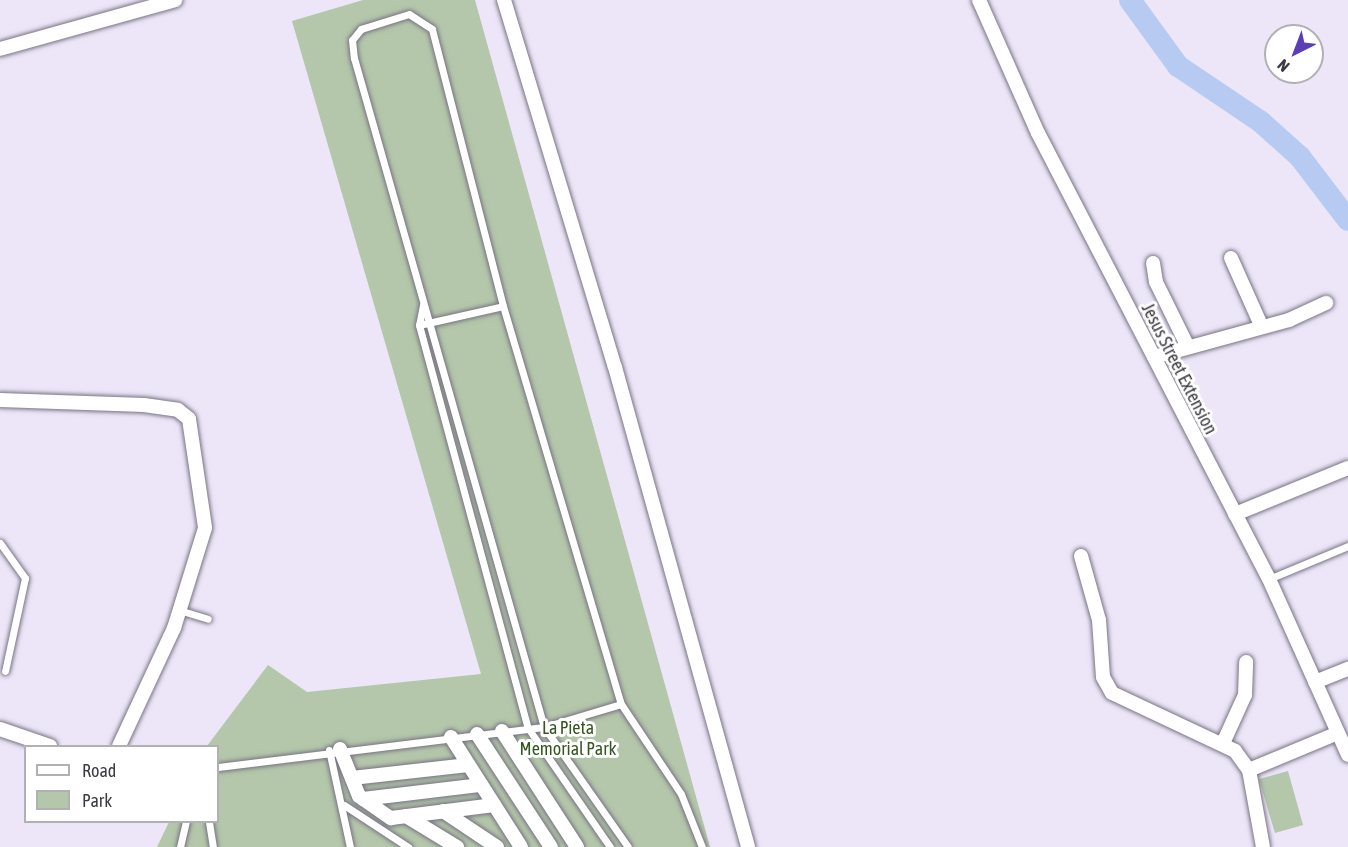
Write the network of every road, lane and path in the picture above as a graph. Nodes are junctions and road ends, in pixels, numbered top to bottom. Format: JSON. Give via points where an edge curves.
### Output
{"nodes":[{"id":1,"x":174,"y":0,"type":"edge"},
{"id":2,"x":504,"y":0,"type":"edge"},
{"id":3,"x":979,"y":0,"type":"edge"},
{"id":4,"x":0,"y":49,"type":"edge"},
{"id":5,"x":1231,"y":258,"type":"dead end"},
{"id":6,"x":1153,"y":263,"type":"dead end"},
{"id":7,"x":1326,"y":303,"type":"dead end"},
{"id":8,"x":423,"y":305,"type":"junction"},
{"id":9,"x":503,"y":306,"type":"junction"},
{"id":10,"x":430,"y":322,"type":"junction"},
{"id":11,"x":419,"y":325,"type":"junction"},
{"id":12,"x":1261,"y":325,"type":"junction"},
{"id":13,"x":1187,"y":345,"type":"junction"},
{"id":14,"x":1154,"y":357,"type":"junction"},
{"id":15,"x":0,"y":399,"type":"edge"},
{"id":16,"x":1348,"y":468,"type":"edge"},
{"id":17,"x":1235,"y":514,"type":"junction"},
{"id":18,"x":0,"y":543,"type":"edge"},
{"id":19,"x":1348,"y":546,"type":"edge"},
{"id":20,"x":1081,"y":556,"type":"dead end"},
{"id":21,"x":1269,"y":579,"type":"junction"},
{"id":22,"x":179,"y":610,"type":"junction"},
{"id":23,"x":208,"y":619,"type":"dead end"},
{"id":24,"x":1246,"y":662,"type":"dead end"},
{"id":25,"x":1348,"y":669,"type":"edge"},
{"id":26,"x":5,"y":671,"type":"dead end"},
{"id":27,"x":1315,"y":682,"type":"junction"},
{"id":28,"x":621,"y":704,"type":"junction"},
{"id":29,"x":544,"y":727,"type":"junction"},
{"id":30,"x":528,"y":728,"type":"junction"},
{"id":31,"x":0,"y":729,"type":"edge"},
{"id":32,"x":502,"y":731,"type":"junction"},
{"id":33,"x":1338,"y":733,"type":"junction"},
{"id":34,"x":477,"y":734,"type":"junction"},
{"id":35,"x":451,"y":736,"type":"junction"},
{"id":36,"x":1224,"y":741,"type":"junction"},
{"id":37,"x":44,"y":745,"type":"edge"},
{"id":38,"x":120,"y":745,"type":"edge"},
{"id":39,"x":335,"y":750,"type":"junction"},
{"id":40,"x":1348,"y":755,"type":"edge"},
{"id":41,"x":468,"y":765,"type":"junction"},
{"id":42,"x":219,"y":767,"type":"edge"},
{"id":43,"x":1249,"y":770,"type":"junction"},
{"id":44,"x":352,"y":778,"type":"junction"},
{"id":45,"x":481,"y":784,"type":"junction"},
{"id":46,"x":363,"y":799,"type":"junction"},
{"id":47,"x":344,"y":805,"type":"junction"},
{"id":48,"x":494,"y":805,"type":"junction"},
{"id":49,"x":474,"y":807,"type":"junction"},
{"id":50,"x":443,"y":811,"type":"junction"},
{"id":51,"x":406,"y":816,"type":"junction"},
{"id":52,"x":186,"y":823,"type":"edge"},
{"id":53,"x":209,"y":823,"type":"edge"},
{"id":54,"x":507,"y":824,"type":"junction"},
{"id":55,"x":180,"y":847,"type":"edge"},
{"id":56,"x":213,"y":847,"type":"edge"},
{"id":57,"x":350,"y":847,"type":"edge"},
{"id":58,"x":408,"y":847,"type":"edge"},
{"id":59,"x":457,"y":847,"type":"edge"},
{"id":60,"x":497,"y":847,"type":"edge"},
{"id":61,"x":521,"y":847,"type":"edge"},
{"id":62,"x":551,"y":847,"type":"edge"},
{"id":63,"x":577,"y":847,"type":"edge"},
{"id":64,"x":610,"y":847,"type":"edge"},
{"id":65,"x":628,"y":847,"type":"edge"},
{"id":66,"x":702,"y":847,"type":"edge"},
{"id":67,"x":748,"y":847,"type":"edge"},
{"id":68,"x":1263,"y":847,"type":"edge"}],
"edges":[{"from":1,"to":4,"type":"street"},
{"from":2,"to":67,"type":"street","via":[[615,368]]},
{"from":3,"to":14,"type":"street","name":"Jesus Street Extension","via":[[1038,134]]},
{"from":5,"to":12,"type":"street"},
{"from":6,"to":13,"type":"street","via":[[1156,282]]},
{"from":7,"to":12,"type":"street"},
{"from":8,"to":9,"type":"lane","via":[[351,47],[361,29],[409,14],[423,19],[438,40]]},
{"from":8,"to":10,"type":"lane"},
{"from":8,"to":11,"type":"lane"},
{"from":9,"to":10,"type":"lane"},
{"from":9,"to":28,"type":"lane"},
{"from":10,"to":11,"type":"lane"},
{"from":10,"to":29,"type":"lane"},
{"from":11,"to":30,"type":"lane"},
{"from":12,"to":13,"type":"street"},
{"from":13,"to":14,"type":"street"},
{"from":14,"to":17,"type":"street","name":"Jesus Street Extension"},
{"from":15,"to":22,"type":"street","via":[[144,405],[178,410],[189,419],[205,528]]},
{"from":16,"to":17,"type":"street"},
{"from":17,"to":21,"type":"street","name":"Jesus Street Extension"},
{"from":18,"to":26,"type":"lane","via":[[25,578]]},
{"from":19,"to":21,"type":"lane"},
{"from":20,"to":36,"type":"street","via":[[1099,620],[1103,677],[1112,693],[1163,719]]},
{"from":21,"to":27,"type":"street","name":"Jesus Street Extension"},
{"from":22,"to":23,"type":"lane"},
{"from":22,"to":38,"type":"street"},
{"from":24,"to":36,"type":"street","via":[[1245,695]]},
{"from":25,"to":27,"type":"street"},
{"from":27,"to":33,"type":"street","name":"Jesus Street Extension"},
{"from":28,"to":29,"type":"lane"},
{"from":28,"to":66,"type":"lane","via":[[681,794]]},
{"from":29,"to":30,"type":"lane"},
{"from":29,"to":65,"type":"lane"},
{"from":30,"to":32,"type":"lane"},
{"from":30,"to":64,"type":"lane"},
{"from":31,"to":37,"type":"street"},
{"from":32,"to":34,"type":"lane"},
{"from":32,"to":63,"type":"street"},
{"from":33,"to":40,"type":"street","name":"Jesus Street Extension"},
{"from":33,"to":43,"type":"street"},
{"from":34,"to":35,"type":"lane"},
{"from":34,"to":62,"type":"street"},
{"from":35,"to":39,"type":"lane"},
{"from":35,"to":41,"type":"street"},
{"from":36,"to":43,"type":"street"},
{"from":39,"to":42,"type":"lane"},
{"from":39,"to":44,"type":"street"},
{"from":39,"to":47,"type":"lane"},
{"from":41,"to":44,"type":"street"},
{"from":41,"to":45,"type":"street"},
{"from":43,"to":68,"type":"street"},
{"from":44,"to":46,"type":"street"},
{"from":45,"to":46,"type":"street"},
{"from":45,"to":48,"type":"street"},
{"from":46,"to":51,"type":"street","via":[[391,818]]},
{"from":47,"to":57,"type":"lane"},
{"from":47,"to":58,"type":"lane"},
{"from":48,"to":49,"type":"street"},
{"from":48,"to":54,"type":"street"},
{"from":49,"to":50,"type":"street"},
{"from":49,"to":54,"type":"street"},
{"from":50,"to":51,"type":"street"},
{"from":50,"to":60,"type":"street"},
{"from":51,"to":59,"type":"street"},
{"from":52,"to":55,"type":"lane"},
{"from":53,"to":56,"type":"lane"},
{"from":54,"to":61,"type":"street"}]}
